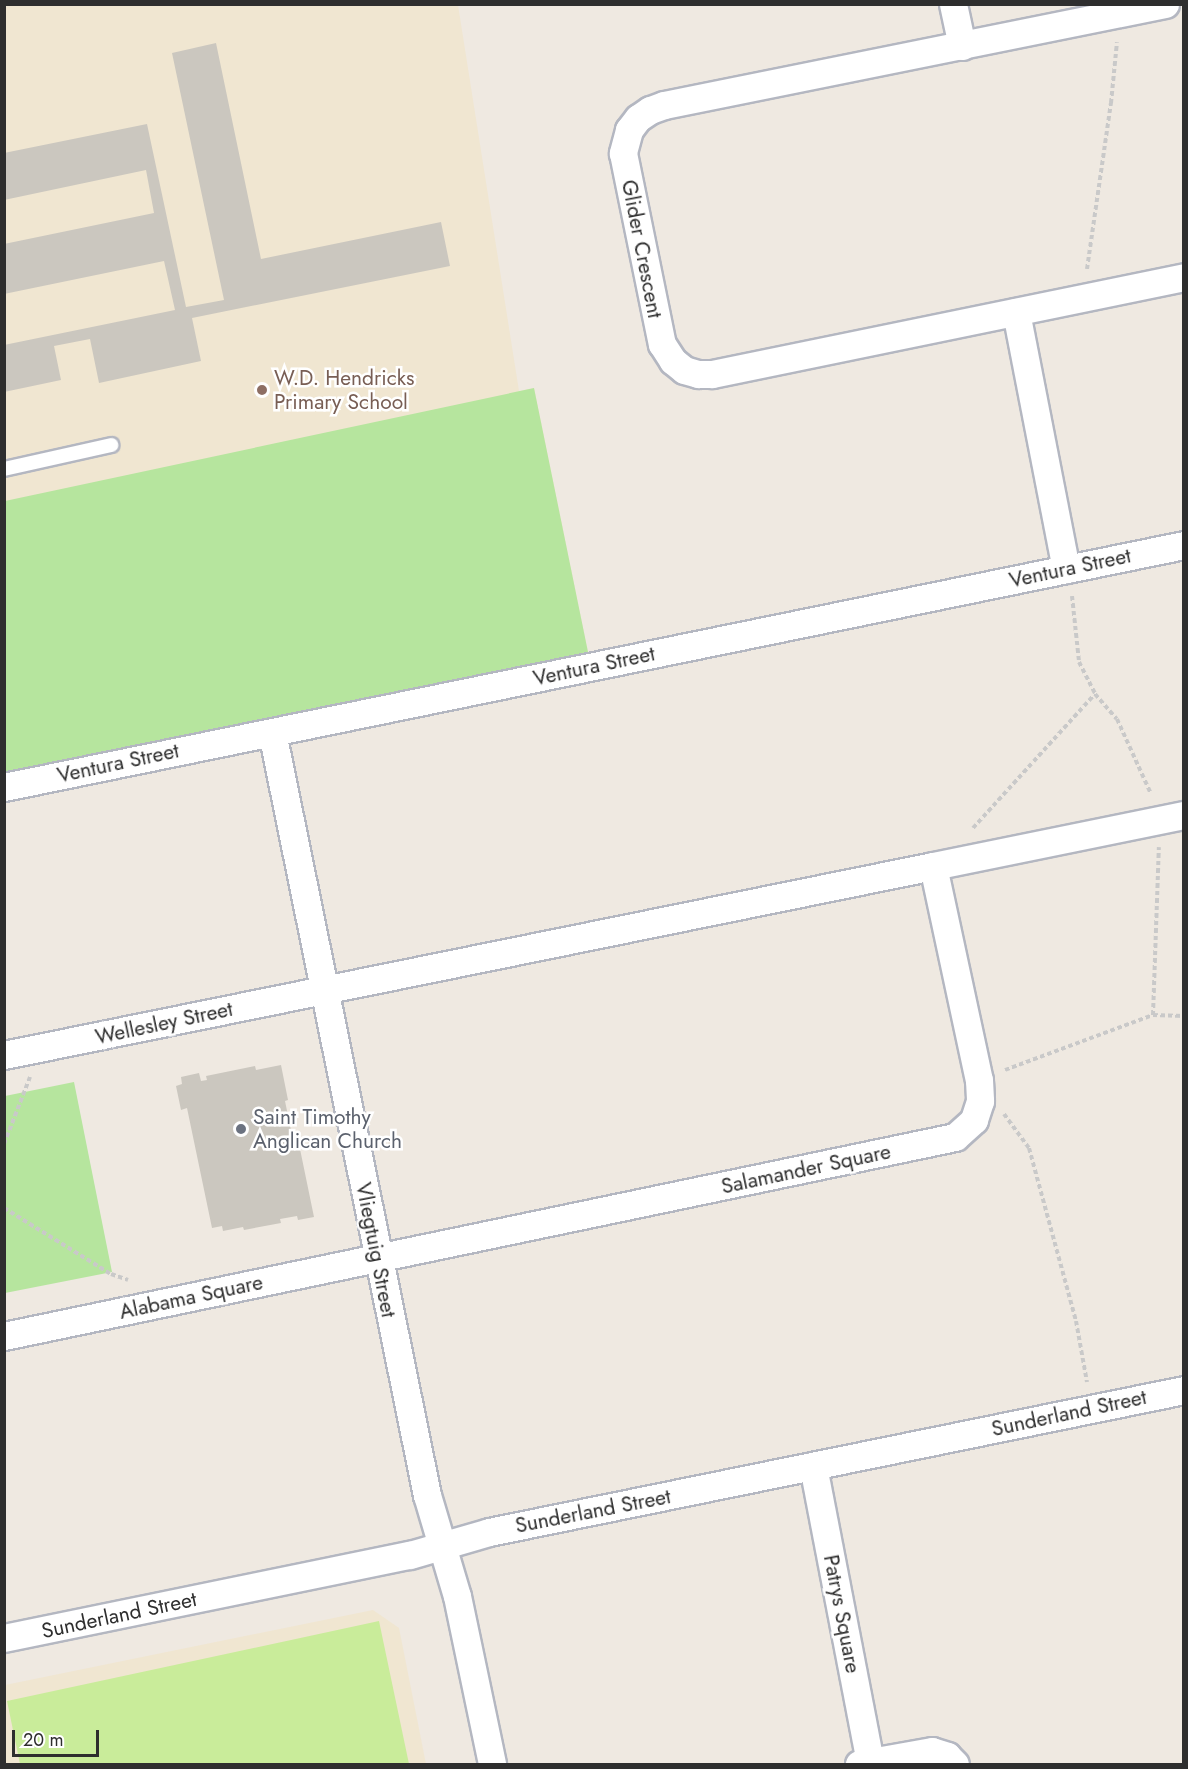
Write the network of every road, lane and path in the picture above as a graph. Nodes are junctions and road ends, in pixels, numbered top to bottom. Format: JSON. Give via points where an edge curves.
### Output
{"nodes":[{"id":1,"x":953,"y":4,"type":"edge"},
{"id":2,"x":1165,"y":4,"type":"edge"},
{"id":3,"x":1112,"y":15,"type":"junction"},
{"id":4,"x":962,"y":46,"type":"junction"},
{"id":5,"x":1184,"y":278,"type":"edge"},
{"id":6,"x":1087,"y":297,"type":"junction"},
{"id":7,"x":1016,"y":312,"type":"junction"},
{"id":8,"x":111,"y":445,"type":"dead end"},
{"id":9,"x":4,"y":470,"type":"edge"},
{"id":10,"x":1184,"y":545,"type":"edge"},
{"id":11,"x":1066,"y":569,"type":"junction"},
{"id":12,"x":1095,"y":694,"type":"junction"},
{"id":13,"x":272,"y":732,"type":"junction"},
{"id":14,"x":4,"y":787,"type":"edge"},
{"id":15,"x":1172,"y":818,"type":"edge"},
{"id":16,"x":969,"y":832,"type":"dead end"},
{"id":17,"x":933,"y":866,"type":"junction"},
{"id":18,"x":324,"y":991,"type":"junction"},
{"id":19,"x":1153,"y":1016,"type":"junction"},
{"id":20,"x":1184,"y":1016,"type":"edge"},
{"id":21,"x":41,"y":1048,"type":"junction"},
{"id":22,"x":4,"y":1055,"type":"edge"},
{"id":23,"x":979,"y":1080,"type":"junction"},
{"id":24,"x":4,"y":1144,"type":"edge"},
{"id":25,"x":4,"y":1208,"type":"edge"},
{"id":26,"x":377,"y":1258,"type":"junction"},
{"id":27,"x":134,"y":1282,"type":"dead end"},
{"id":28,"x":4,"y":1336,"type":"edge"},
{"id":29,"x":1184,"y":1390,"type":"edge"},
{"id":30,"x":1091,"y":1409,"type":"junction"},
{"id":31,"x":813,"y":1466,"type":"junction"},
{"id":32,"x":442,"y":1546,"type":"junction"},
{"id":33,"x":4,"y":1638,"type":"edge"},
{"id":34,"x":865,"y":1763,"type":"edge"},
{"id":35,"x":492,"y":1764,"type":"edge"},
{"id":36,"x":955,"y":1764,"type":"edge"}],
"edges":[{"from":1,"to":4,"type":"street"},
{"from":2,"to":3,"type":"street","name":"Glider Crescent"},
{"from":3,"to":4,"type":"street","name":"Glider Crescent"},
{"from":3,"to":6,"type":"path","via":[[1118,48],[1087,264]]},
{"from":4,"to":7,"type":"street","name":"Glider Crescent","via":[[650,110],[638,118],[625,141],[625,165],[659,334],[666,353],[684,370],[712,374]]},
{"from":5,"to":6,"type":"street","name":"Glider Crescent"},
{"from":6,"to":7,"type":"street","name":"Glider Crescent"},
{"from":7,"to":11,"type":"street"},
{"from":8,"to":9,"type":"lane"},
{"from":10,"to":11,"type":"street","name":"Ventura Street"},
{"from":11,"to":12,"type":"path","via":[[1079,662]]},
{"from":11,"to":13,"type":"street","name":"Ventura Street"},
{"from":12,"to":15,"type":"path","via":[[1117,719],[1154,799]]},
{"from":12,"to":16,"type":"path"},
{"from":13,"to":14,"type":"street","name":"Ventura Street"},
{"from":13,"to":18,"type":"street","name":"Vliegtuig Street"},
{"from":15,"to":17,"type":"street"},
{"from":15,"to":19,"type":"path"},
{"from":17,"to":18,"type":"street"},
{"from":17,"to":23,"type":"street","name":"Salamander Square"},
{"from":18,"to":21,"type":"street","name":"Wellesley Street"},
{"from":18,"to":26,"type":"street","name":"Vliegtuig Street"},
{"from":19,"to":20,"type":"path"},
{"from":19,"to":23,"type":"path"},
{"from":21,"to":22,"type":"street","name":"Wellesley Street"},
{"from":21,"to":24,"type":"path"},
{"from":23,"to":26,"type":"street","name":"Salamander Square","via":[[980,1101],[975,1120],[955,1137]]},
{"from":23,"to":30,"type":"path","via":[[1029,1148],[1076,1321]]},
{"from":25,"to":27,"type":"path","via":[[111,1275]]},
{"from":26,"to":28,"type":"street","name":"Alabama Square"},
{"from":26,"to":32,"type":"street","name":"Vliegtuig Street","via":[[427,1495]]},
{"from":29,"to":30,"type":"street","name":"Sunderland Street"},
{"from":30,"to":31,"type":"street","name":"Sunderland Street"},
{"from":31,"to":32,"type":"street","name":"Sunderland Street","via":[[489,1532]]},
{"from":31,"to":34,"type":"street","name":"Patrys Square"},
{"from":32,"to":33,"type":"street","name":"Sunderland Street"},
{"from":32,"to":35,"type":"street","name":"Vliegtuig Street","via":[[457,1596]]},
{"from":34,"to":36,"type":"street","name":"Patrys Square","via":[[932,1751],[947,1756]]}]}
